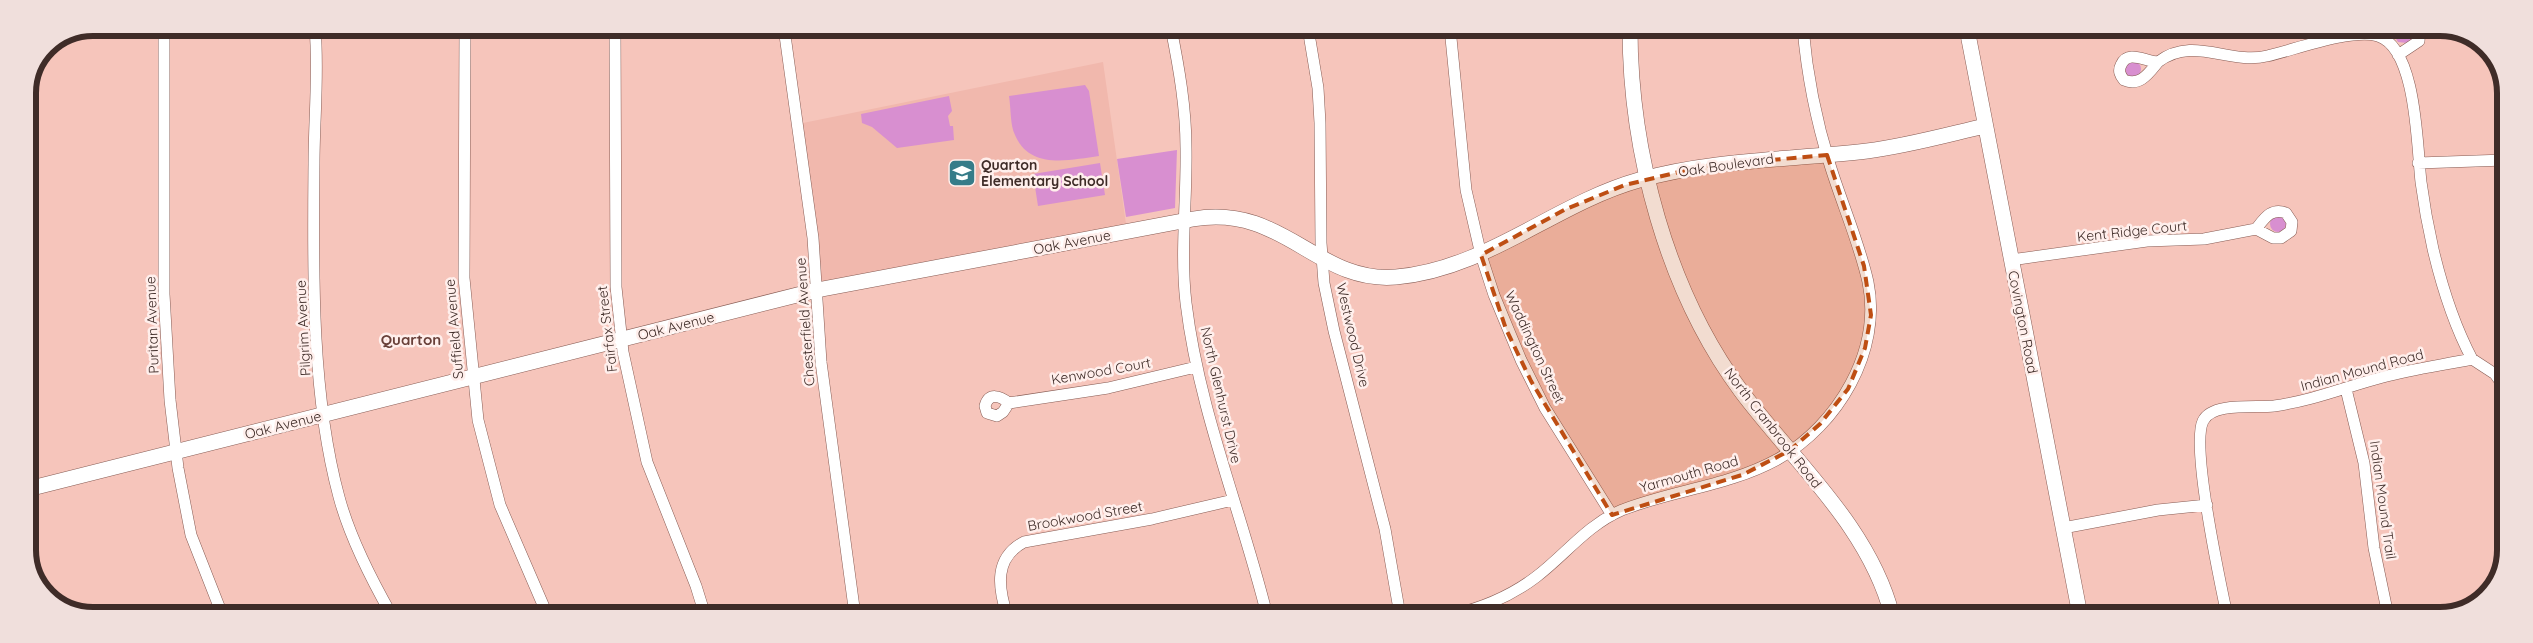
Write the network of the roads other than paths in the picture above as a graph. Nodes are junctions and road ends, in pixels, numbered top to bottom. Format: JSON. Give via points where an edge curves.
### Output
{"nodes":[{"id":1,"x":164,"y":36,"type":"edge"},
{"id":2,"x":315,"y":36,"type":"edge"},
{"id":3,"x":465,"y":36,"type":"edge"},
{"id":4,"x":615,"y":36,"type":"edge"},
{"id":5,"x":785,"y":36,"type":"edge"},
{"id":6,"x":1172,"y":36,"type":"edge"},
{"id":7,"x":1309,"y":36,"type":"edge"},
{"id":8,"x":1451,"y":36,"type":"edge"},
{"id":9,"x":1631,"y":36,"type":"edge"},
{"id":10,"x":1805,"y":36,"type":"edge"},
{"id":11,"x":1968,"y":36,"type":"edge"},
{"id":12,"x":2379,"y":36,"type":"joint"},
{"id":13,"x":2419,"y":36,"type":"edge"},
{"id":14,"x":2398,"y":55,"type":"junction"},
{"id":15,"x":2158,"y":62,"type":"dead end"},
{"id":16,"x":1985,"y":126,"type":"junction"},
{"id":17,"x":1827,"y":155,"type":"junction"},
{"id":18,"x":2497,"y":160,"type":"edge"},
{"id":19,"x":2418,"y":163,"type":"junction"},
{"id":20,"x":1649,"y":178,"type":"junction"},
{"id":21,"x":1184,"y":220,"type":"junction"},
{"id":22,"x":2256,"y":229,"type":"dead end"},
{"id":23,"x":1481,"y":255,"type":"junction"},
{"id":24,"x":1322,"y":258,"type":"junction"},
{"id":25,"x":2011,"y":260,"type":"junction"},
{"id":26,"x":818,"y":290,"type":"junction"},
{"id":27,"x":621,"y":340,"type":"junction"},
{"id":28,"x":2472,"y":359,"type":"junction"},
{"id":29,"x":1196,"y":367,"type":"junction"},
{"id":30,"x":473,"y":377,"type":"junction"},
{"id":31,"x":2497,"y":377,"type":"edge"},
{"id":32,"x":2346,"y":390,"type":"junction"},
{"id":33,"x":1009,"y":403,"type":"dead end"},
{"id":34,"x":324,"y":414,"type":"junction"},
{"id":35,"x":1789,"y":451,"type":"junction"},
{"id":36,"x":176,"y":452,"type":"junction"},
{"id":37,"x":36,"y":487,"type":"edge"},
{"id":38,"x":1233,"y":500,"type":"junction"},
{"id":39,"x":2207,"y":505,"type":"junction"},
{"id":40,"x":1612,"y":515,"type":"junction"},
{"id":41,"x":2063,"y":528,"type":"junction"},
{"id":42,"x":219,"y":607,"type":"edge"},
{"id":43,"x":387,"y":607,"type":"edge"},
{"id":44,"x":544,"y":607,"type":"edge"},
{"id":45,"x":703,"y":607,"type":"edge"},
{"id":46,"x":854,"y":607,"type":"edge"},
{"id":47,"x":1005,"y":607,"type":"edge"},
{"id":48,"x":1265,"y":607,"type":"edge"},
{"id":49,"x":1398,"y":607,"type":"edge"},
{"id":50,"x":1478,"y":607,"type":"edge"},
{"id":51,"x":1889,"y":607,"type":"edge"},
{"id":52,"x":2078,"y":607,"type":"edge"},
{"id":53,"x":2226,"y":607,"type":"edge"},
{"id":54,"x":2386,"y":607,"type":"edge"}],
"edges":[{"from":1,"to":36,"type":"street","name":"Puritan Avenue","via":[[164,294]]},
{"from":2,"to":34,"type":"street","name":"Pilgrim Avenue","via":[[314,248]]},
{"from":3,"to":30,"type":"street","name":"Suffield Avenue","via":[[464,278]]},
{"from":4,"to":27,"type":"street","name":"Fairfax Street","via":[[614,218]]},
{"from":5,"to":26,"type":"street","name":"Chesterfield Avenue"},
{"from":6,"to":21,"type":"street","name":"North Glenhurst Drive","via":[[1186,118]]},
{"from":7,"to":24,"type":"street","name":"Westwood Drive","via":[[1320,114]]},
{"from":8,"to":23,"type":"street","name":"Waddington Street","via":[[1462,165]]},
{"from":9,"to":20,"type":"street","name":"North Cranbrook Road","via":[[1636,110]]},
{"from":10,"to":17,"type":"street","name":"Yarmouth Road","via":[[1811,93]]},
{"from":11,"to":16,"type":"street","name":"Covington Road"},
{"from":12,"to":14,"type":"street"},
{"from":12,"to":15,"type":"street","via":[[2352,36],[2253,59],[2188,49],[2173,52]]},
{"from":13,"to":14,"type":"street","via":[[2419,41]]},
{"from":14,"to":19,"type":"street","via":[[2411,98]]},
{"from":16,"to":17,"type":"street","name":"Oak Boulevard","via":[[1902,146]]},
{"from":16,"to":25,"type":"street","name":"Covington Road"},
{"from":17,"to":20,"type":"street","name":"Oak Boulevard","via":[[1740,161]]},
{"from":17,"to":35,"type":"street","name":"Yarmouth Road","via":[[1868,282],[1869,332],[1860,364],[1848,389],[1820,424]]},
{"from":18,"to":19,"type":"street"},
{"from":19,"to":28,"type":"street","via":[[2437,267],[2454,321]]},
{"from":20,"to":23,"type":"street","name":"Oak Boulevard","via":[[1566,209]]},
{"from":20,"to":35,"type":"street","name":"North Cranbrook Road","via":[[1665,240],[1697,318],[1733,380]]},
{"from":21,"to":24,"type":"street","name":"Oak Avenue","via":[[1216,216],[1248,220],[1288,237]]},
{"from":21,"to":26,"type":"street","name":"Oak Avenue"},
{"from":21,"to":29,"type":"street","name":"North Glenhurst Drive","via":[[1182,262]]},
{"from":22,"to":25,"type":"street","name":"Kent Ridge Court","via":[[2204,239],[2147,241]]},
{"from":23,"to":24,"type":"street","name":"Oak Boulevard","via":[[1428,272],[1389,278],[1352,272]]},
{"from":23,"to":40,"type":"street","name":"Waddington Street","via":[[1506,329],[1531,382]]},
{"from":24,"to":49,"type":"street","name":"Westwood Drive","via":[[1329,308],[1376,488]]},
{"from":25,"to":41,"type":"street","name":"Covington Road"},
{"from":26,"to":27,"type":"street","name":"Oak Avenue"},
{"from":26,"to":46,"type":"street","name":"Chesterfield Avenue","via":[[822,362]]},
{"from":27,"to":30,"type":"street","name":"Oak Avenue"},
{"from":27,"to":45,"type":"street","name":"Fairfax Street","via":[[647,462]]},
{"from":28,"to":31,"type":"street"},
{"from":28,"to":32,"type":"street","name":"Indian Mound Road","via":[[2397,373]]},
{"from":29,"to":33,"type":"street","name":"Kenwood Court","via":[[1108,388]]},
{"from":29,"to":38,"type":"street","name":"North Glenhurst Drive"},
{"from":30,"to":34,"type":"street","name":"Oak Avenue"},
{"from":30,"to":44,"type":"street","name":"Suffield Avenue","via":[[478,420],[500,505]]},
{"from":32,"to":39,"type":"street","name":"Indian Mound Road","via":[[2305,401],[2265,407],[2222,408],[2208,413],[2200,432]]},
{"from":32,"to":54,"type":"street","name":"Indian Mound Trail","via":[[2364,463],[2374,548]]},
{"from":34,"to":36,"type":"street","name":"Oak Avenue"},
{"from":34,"to":43,"type":"street","name":"Pilgrim Avenue","via":[[339,498],[359,552]]},
{"from":35,"to":40,"type":"street","name":"Yarmouth Road","via":[[1742,475]]},
{"from":35,"to":51,"type":"street","name":"North Cranbrook Road","via":[[1859,541],[1880,580]]},
{"from":36,"to":37,"type":"street","name":"Oak Avenue"},
{"from":36,"to":42,"type":"street","name":"Puritan Avenue","via":[[191,535]]},
{"from":38,"to":47,"type":"street","name":"Brookwood Street","via":[[1152,519],[1024,542],[1011,551],[1000,572]]},
{"from":38,"to":48,"type":"street","name":"North Glenhurst Drive"},
{"from":39,"to":41,"type":"street","via":[[2152,511]]},
{"from":39,"to":53,"type":"street"},
{"from":40,"to":50,"type":"street","name":"Yarmouth Road","via":[[1582,535],[1526,585]]},
{"from":41,"to":52,"type":"street","name":"Covington Road"}]}
